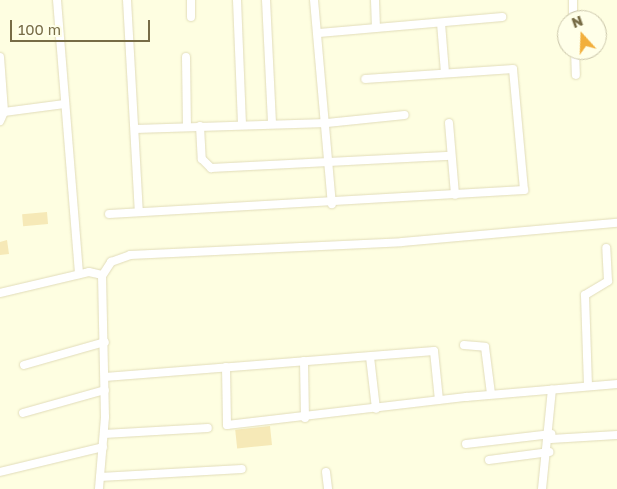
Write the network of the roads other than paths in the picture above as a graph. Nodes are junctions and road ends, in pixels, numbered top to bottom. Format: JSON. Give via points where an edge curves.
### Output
{"nodes":[{"id":1,"x":57,"y":0,"type":"edge"},
{"id":2,"x":127,"y":0,"type":"edge"},
{"id":3,"x":191,"y":0,"type":"edge"},
{"id":4,"x":237,"y":0,"type":"edge"},
{"id":5,"x":266,"y":0,"type":"edge"},
{"id":6,"x":314,"y":0,"type":"edge"},
{"id":7,"x":374,"y":0,"type":"edge"},
{"id":8,"x":191,"y":17,"type":"dead end"},
{"id":9,"x":502,"y":17,"type":"dead end"},
{"id":10,"x":441,"y":23,"type":"junction"},
{"id":11,"x":376,"y":28,"type":"junction"},
{"id":12,"x":319,"y":33,"type":"junction"},
{"id":13,"x":0,"y":57,"type":"edge"},
{"id":14,"x":186,"y":57,"type":"dead end"},
{"id":15,"x":575,"y":60,"type":"edge"},
{"id":16,"x":445,"y":73,"type":"junction"},
{"id":17,"x":576,"y":75,"type":"dead end"},
{"id":18,"x":365,"y":79,"type":"dead end"},
{"id":19,"x":64,"y":104,"type":"junction"},
{"id":20,"x":4,"y":112,"type":"junction"},
{"id":21,"x":405,"y":115,"type":"dead end"},
{"id":22,"x":0,"y":121,"type":"edge"},
{"id":23,"x":327,"y":123,"type":"junction"},
{"id":24,"x":449,"y":123,"type":"dead end"},
{"id":25,"x":272,"y":124,"type":"junction"},
{"id":26,"x":242,"y":125,"type":"junction"},
{"id":27,"x":200,"y":126,"type":"junction"},
{"id":28,"x":187,"y":127,"type":"junction"},
{"id":29,"x":135,"y":129,"type":"junction"},
{"id":30,"x":451,"y":156,"type":"junction"},
{"id":31,"x":330,"y":163,"type":"junction"},
{"id":32,"x":454,"y":195,"type":"junction"},
{"id":33,"x":332,"y":204,"type":"junction"},
{"id":34,"x":139,"y":212,"type":"junction"},
{"id":35,"x":109,"y":214,"type":"dead end"},
{"id":36,"x":617,"y":223,"type":"edge"},
{"id":37,"x":606,"y":248,"type":"dead end"},
{"id":38,"x":79,"y":274,"type":"junction"},
{"id":39,"x":102,"y":276,"type":"junction"},
{"id":40,"x":0,"y":293,"type":"edge"},
{"id":41,"x":105,"y":342,"type":"junction"},
{"id":42,"x":464,"y":345,"type":"dead end"},
{"id":43,"x":370,"y":357,"type":"junction"},
{"id":44,"x":304,"y":361,"type":"junction"},
{"id":45,"x":24,"y":365,"type":"dead end"},
{"id":46,"x":226,"y":367,"type":"junction"},
{"id":47,"x":105,"y":377,"type":"junction"},
{"id":48,"x":617,"y":384,"type":"edge"},
{"id":49,"x":588,"y":386,"type":"junction"},
{"id":50,"x":552,"y":389,"type":"junction"},
{"id":51,"x":105,"y":390,"type":"junction"},
{"id":52,"x":491,"y":394,"type":"junction"},
{"id":53,"x":439,"y":400,"type":"junction"},
{"id":54,"x":376,"y":409,"type":"junction"},
{"id":55,"x":23,"y":413,"type":"dead end"},
{"id":56,"x":305,"y":418,"type":"junction"},
{"id":57,"x":208,"y":428,"type":"dead end"},
{"id":58,"x":104,"y":434,"type":"junction"},
{"id":59,"x":617,"y":435,"type":"edge"},
{"id":60,"x":551,"y":436,"type":"junction"},
{"id":61,"x":466,"y":444,"type":"dead end"},
{"id":62,"x":103,"y":447,"type":"junction"},
{"id":63,"x":549,"y":452,"type":"junction"},
{"id":64,"x":489,"y":460,"type":"dead end"},
{"id":65,"x":242,"y":468,"type":"dead end"},
{"id":66,"x":0,"y":472,"type":"edge"},
{"id":67,"x":326,"y":472,"type":"dead end"},
{"id":68,"x":100,"y":477,"type":"junction"},
{"id":69,"x":99,"y":489,"type":"edge"},
{"id":70,"x":328,"y":489,"type":"edge"},
{"id":71,"x":542,"y":489,"type":"edge"}],
"edges":[{"from":1,"to":19,"type":"street"},
{"from":2,"to":29,"type":"street"},
{"from":3,"to":8,"type":"street"},
{"from":4,"to":26,"type":"street"},
{"from":5,"to":25,"type":"street"},
{"from":6,"to":12,"type":"street"},
{"from":7,"to":11,"type":"street"},
{"from":9,"to":10,"type":"street"},
{"from":10,"to":11,"type":"street"},
{"from":10,"to":16,"type":"street"},
{"from":11,"to":12,"type":"street"},
{"from":12,"to":23,"type":"street"},
{"from":13,"to":20,"type":"street"},
{"from":14,"to":28,"type":"street"},
{"from":15,"to":17,"type":"street"},
{"from":16,"to":18,"type":"street"},
{"from":16,"to":32,"type":"street","via":[[512,69],[517,86],[524,190]]},
{"from":19,"to":20,"type":"street"},
{"from":19,"to":38,"type":"street"},
{"from":20,"to":22,"type":"street"},
{"from":21,"to":23,"type":"street"},
{"from":23,"to":25,"type":"street"},
{"from":23,"to":31,"type":"street"},
{"from":24,"to":30,"type":"street"},
{"from":25,"to":26,"type":"street"},
{"from":26,"to":27,"type":"street"},
{"from":27,"to":28,"type":"street"},
{"from":27,"to":31,"type":"street","via":[[206,167]]},
{"from":28,"to":29,"type":"street"},
{"from":29,"to":34,"type":"street"},
{"from":30,"to":31,"type":"street"},
{"from":30,"to":32,"type":"street"},
{"from":31,"to":33,"type":"street"},
{"from":32,"to":33,"type":"street"},
{"from":33,"to":34,"type":"street"},
{"from":34,"to":35,"type":"street"},
{"from":36,"to":39,"type":"street","via":[[402,242],[130,255],[111,262]]},
{"from":37,"to":49,"type":"street","via":[[608,281],[585,296]]},
{"from":38,"to":39,"type":"street"},
{"from":38,"to":40,"type":"street"},
{"from":39,"to":41,"type":"street"},
{"from":41,"to":45,"type":"street"},
{"from":41,"to":47,"type":"street"},
{"from":42,"to":52,"type":"street","via":[[485,347]]},
{"from":43,"to":44,"type":"street"},
{"from":43,"to":53,"type":"street","via":[[434,351]]},
{"from":43,"to":54,"type":"street"},
{"from":44,"to":46,"type":"street"},
{"from":44,"to":56,"type":"street"},
{"from":46,"to":47,"type":"street"},
{"from":46,"to":56,"type":"street","via":[[227,425]]},
{"from":47,"to":51,"type":"street"},
{"from":48,"to":49,"type":"street"},
{"from":49,"to":50,"type":"street"},
{"from":50,"to":52,"type":"street"},
{"from":50,"to":60,"type":"street"},
{"from":51,"to":55,"type":"street"},
{"from":51,"to":58,"type":"street"},
{"from":52,"to":53,"type":"street"},
{"from":53,"to":54,"type":"street"},
{"from":54,"to":56,"type":"street"},
{"from":57,"to":58,"type":"street"},
{"from":58,"to":62,"type":"street"},
{"from":59,"to":60,"type":"street"},
{"from":60,"to":61,"type":"street"},
{"from":60,"to":63,"type":"street"},
{"from":62,"to":66,"type":"street"},
{"from":62,"to":68,"type":"street"},
{"from":63,"to":64,"type":"street"},
{"from":63,"to":71,"type":"street"},
{"from":65,"to":68,"type":"street"},
{"from":67,"to":70,"type":"street"},
{"from":68,"to":69,"type":"street"}]}
